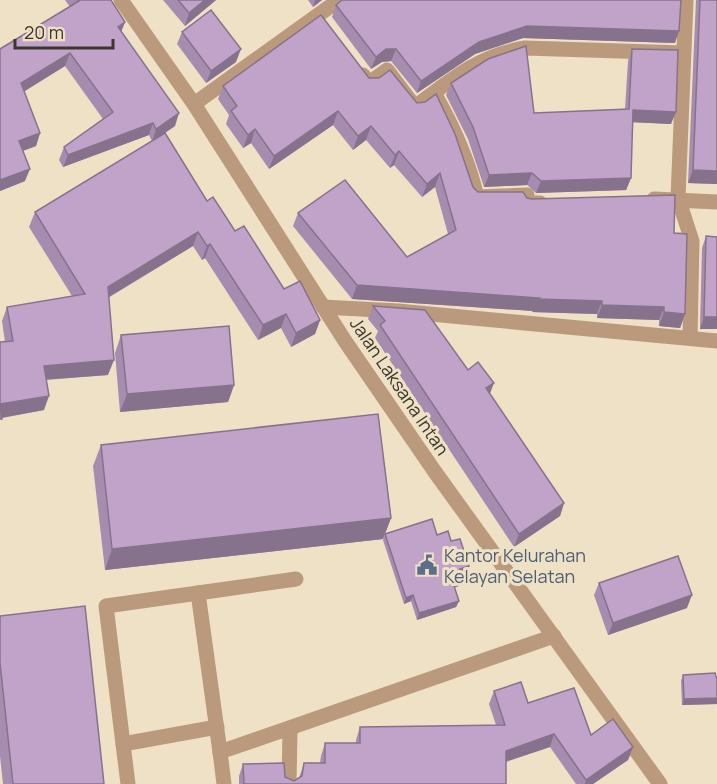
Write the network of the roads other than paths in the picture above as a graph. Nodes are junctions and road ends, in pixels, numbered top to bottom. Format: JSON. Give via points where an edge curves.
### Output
{"nodes":[{"id":1,"x":121,"y":0,"type":"edge"},
{"id":2,"x":339,"y":0,"type":"edge"},
{"id":3,"x":686,"y":0,"type":"edge"},
{"id":4,"x":318,"y":15,"type":"junction"},
{"id":5,"x":331,"y":32,"type":"edge"},
{"id":6,"x":683,"y":53,"type":"junction"},
{"id":7,"x":356,"y":66,"type":"edge"},
{"id":8,"x":434,"y":93,"type":"junction"},
{"id":9,"x":194,"y":104,"type":"junction"},
{"id":10,"x":678,"y":198,"type":"junction"},
{"id":11,"x":643,"y":200,"type":"edge"},
{"id":12,"x":550,"y":202,"type":"edge"},
{"id":13,"x":717,"y":202,"type":"edge"},
{"id":14,"x":323,"y":307,"type":"junction"},
{"id":15,"x":690,"y":338,"type":"junction"},
{"id":16,"x":717,"y":341,"type":"edge"},
{"id":17,"x":296,"y":579,"type":"dead end"},
{"id":18,"x":198,"y":593,"type":"junction"},
{"id":19,"x":554,"y":636,"type":"junction"},
{"id":20,"x":217,"y":727,"type":"junction"},
{"id":21,"x":290,"y":730,"type":"junction"},
{"id":22,"x":123,"y":744,"type":"junction"},
{"id":23,"x":220,"y":752,"type":"junction"},
{"id":24,"x":128,"y":784,"type":"edge"},
{"id":25,"x":224,"y":784,"type":"edge"},
{"id":26,"x":289,"y":784,"type":"edge"},
{"id":27,"x":660,"y":784,"type":"edge"}],
"edges":[{"from":1,"to":9,"type":"street","name":"Jalan Laksana Intan"},
{"from":2,"to":4,"type":"street"},
{"from":3,"to":6,"type":"street"},
{"from":4,"to":5,"type":"street"},
{"from":4,"to":9,"type":"street"},
{"from":6,"to":8,"type":"street","via":[[525,48],[487,57]]},
{"from":6,"to":10,"type":"street"},
{"from":7,"to":8,"type":"street","via":[[369,83],[387,70],[415,107]]},
{"from":8,"to":12,"type":"street","via":[[453,126],[477,197],[527,195],[527,203]]},
{"from":9,"to":14,"type":"street","name":"Jalan Laksana Intan"},
{"from":10,"to":11,"type":"street"},
{"from":10,"to":13,"type":"street"},
{"from":10,"to":15,"type":"street","via":[[692,241]]},
{"from":14,"to":15,"type":"street"},
{"from":14,"to":19,"type":"street","name":"Jalan Laksana Intan","via":[[435,472]]},
{"from":15,"to":16,"type":"street"},
{"from":17,"to":18,"type":"street"},
{"from":18,"to":20,"type":"street"},
{"from":18,"to":22,"type":"street","via":[[106,606]]},
{"from":19,"to":21,"type":"street"},
{"from":19,"to":27,"type":"street","name":"Jalan Laksana Intan"},
{"from":20,"to":22,"type":"street"},
{"from":20,"to":23,"type":"street"},
{"from":21,"to":23,"type":"street"},
{"from":21,"to":26,"type":"street"},
{"from":22,"to":24,"type":"street"},
{"from":23,"to":25,"type":"street"}]}
